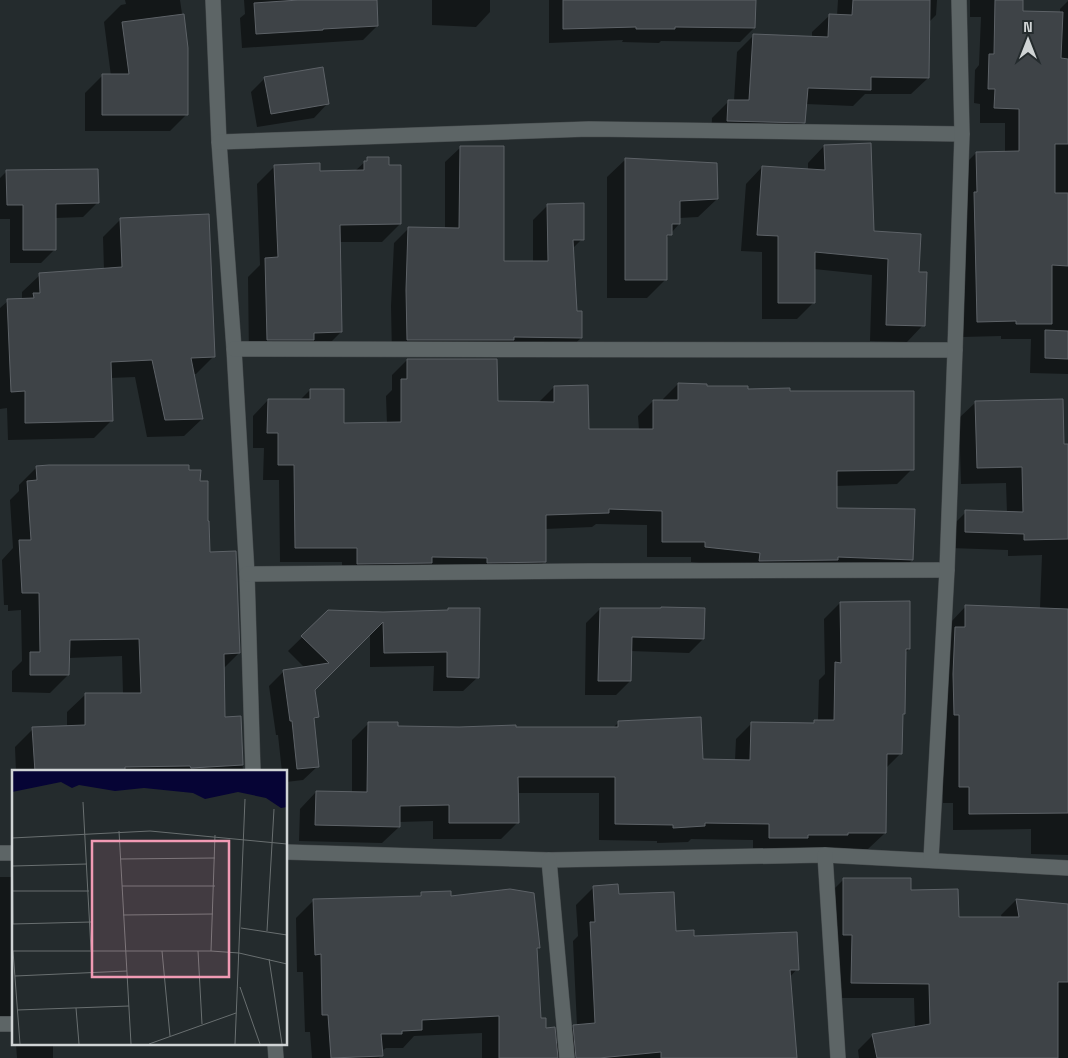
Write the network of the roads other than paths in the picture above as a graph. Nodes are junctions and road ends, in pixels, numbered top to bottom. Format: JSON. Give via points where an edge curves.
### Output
{"nodes":[{"id":1,"x":213,"y":0,"type":"edge"},
{"id":2,"x":959,"y":0,"type":"edge"},
{"id":3,"x":962,"y":134,"type":"junction"},
{"id":4,"x":218,"y":142,"type":"junction"},
{"id":5,"x":234,"y":349,"type":"junction"},
{"id":6,"x":956,"y":350,"type":"junction"},
{"id":7,"x":947,"y":570,"type":"junction"},
{"id":8,"x":247,"y":574,"type":"junction"},
{"id":9,"x":253,"y":770,"type":"edge"},
{"id":10,"x":288,"y":852,"type":"edge"},
{"id":11,"x":825,"y":855,"type":"junction"},
{"id":12,"x":931,"y":859,"type":"junction"},
{"id":13,"x":549,"y":860,"type":"junction"},
{"id":14,"x":1068,"y":868,"type":"edge"},
{"id":15,"x":567,"y":1058,"type":"edge"},
{"id":16,"x":838,"y":1058,"type":"edge"}],
"edges":[{"from":1,"to":4,"type":"street"},
{"from":2,"to":3,"type":"street"},
{"from":3,"to":4,"type":"street","via":[[589,129]]},
{"from":3,"to":6,"type":"street"},
{"from":4,"to":5,"type":"street"},
{"from":5,"to":6,"type":"street"},
{"from":5,"to":8,"type":"street"},
{"from":6,"to":7,"type":"street"},
{"from":7,"to":8,"type":"street"},
{"from":7,"to":12,"type":"street"},
{"from":8,"to":9,"type":"street"},
{"from":10,"to":13,"type":"street"},
{"from":11,"to":12,"type":"street"},
{"from":11,"to":13,"type":"street"},
{"from":11,"to":16,"type":"street"},
{"from":12,"to":14,"type":"street"},
{"from":13,"to":15,"type":"street"}]}
